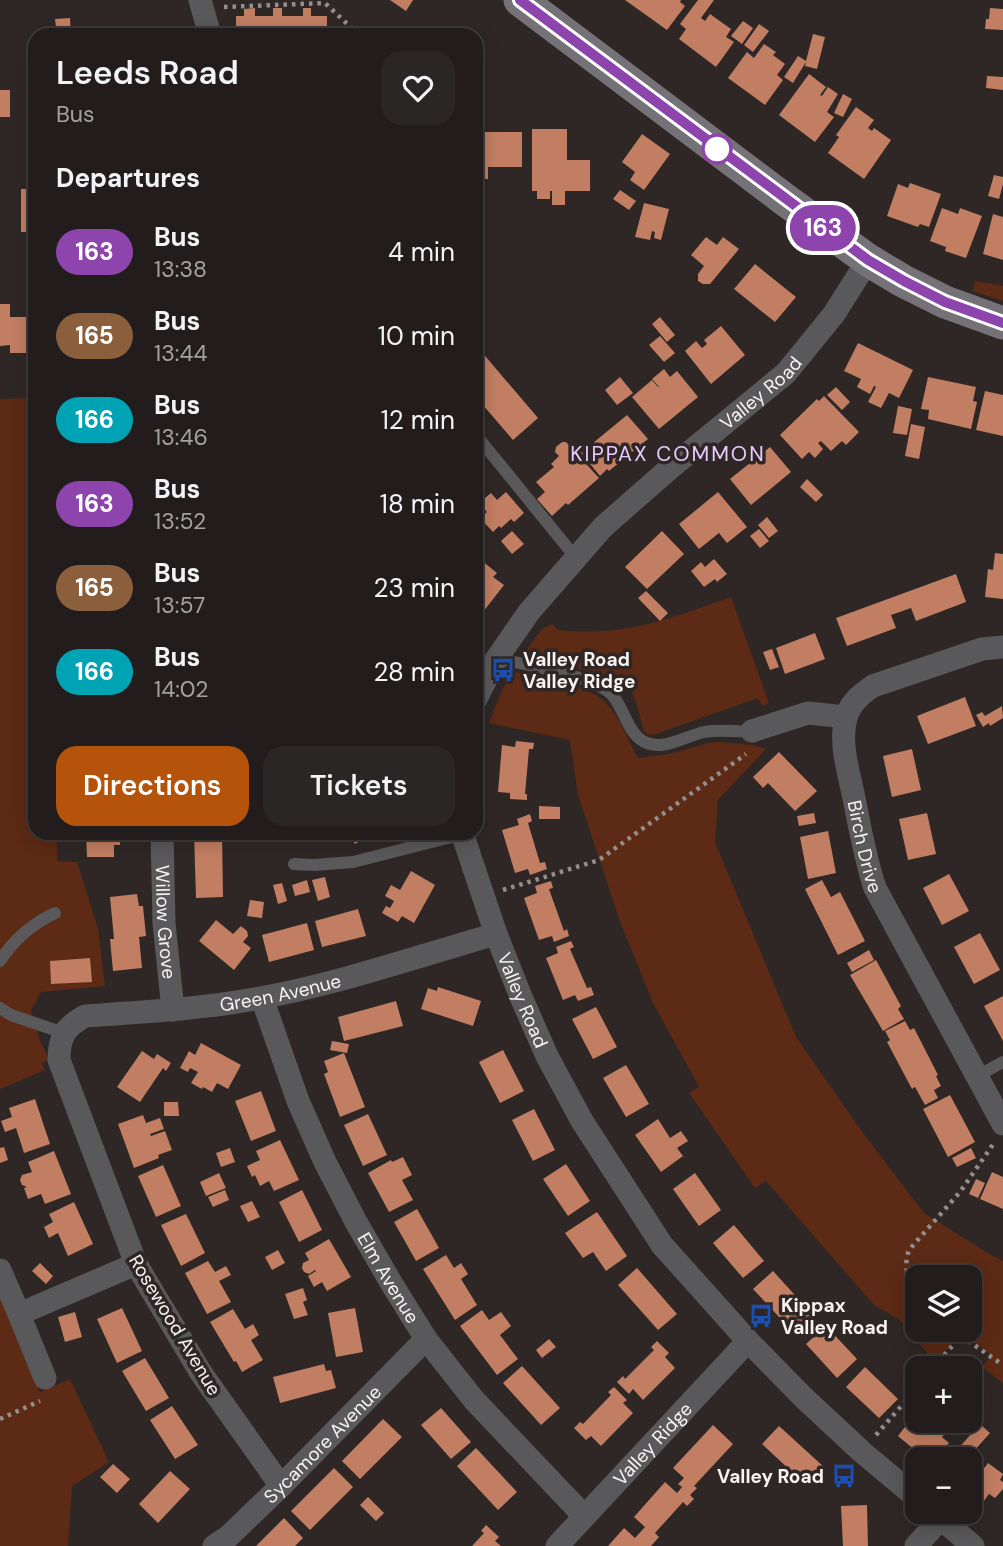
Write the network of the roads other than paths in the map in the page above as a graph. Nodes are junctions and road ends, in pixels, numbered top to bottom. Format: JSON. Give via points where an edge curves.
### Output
{"nodes":[{"id":1,"x":520,"y":0,"type":"edge"},
{"id":2,"x":202,"y":4,"type":"edge"},
{"id":3,"x":208,"y":28,"type":"edge"},
{"id":4,"x":868,"y":260,"type":"junction"},
{"id":5,"x":1003,"y":323,"type":"edge"},
{"id":6,"x":483,"y":444,"type":"edge"},
{"id":7,"x":576,"y":558,"type":"junction"},
{"id":8,"x":1003,"y":647,"type":"edge"},
{"id":9,"x":497,"y":658,"type":"junction"},
{"id":10,"x":483,"y":683,"type":"edge"},
{"id":11,"x":846,"y":717,"type":"junction"},
{"id":12,"x":752,"y":740,"type":"joint"},
{"id":13,"x":162,"y":840,"type":"edge"},
{"id":14,"x":439,"y":840,"type":"edge"},
{"id":15,"x":465,"y":840,"type":"edge"},
{"id":16,"x":294,"y":864,"type":"dead end"},
{"id":17,"x":55,"y":913,"type":"dead end"},
{"id":18,"x":496,"y":934,"type":"junction"},
{"id":19,"x":0,"y":961,"type":"edge"},
{"id":20,"x":262,"y":998,"type":"junction"},
{"id":21,"x":0,"y":1008,"type":"edge"},
{"id":22,"x":173,"y":1010,"type":"junction"},
{"id":23,"x":64,"y":1033,"type":"junction"},
{"id":24,"x":1003,"y":1062,"type":"edge"},
{"id":25,"x":977,"y":1076,"type":"junction"},
{"id":26,"x":999,"y":1132,"type":"edge"},
{"id":27,"x":136,"y":1264,"type":"junction"},
{"id":28,"x":0,"y":1270,"type":"edge"},
{"id":29,"x":19,"y":1314,"type":"junction"},
{"id":30,"x":426,"y":1339,"type":"junction"},
{"id":31,"x":748,"y":1341,"type":"junction"},
{"id":32,"x":45,"y":1378,"type":"road end"},
{"id":33,"x":281,"y":1486,"type":"junction"},
{"id":34,"x":905,"y":1489,"type":"edge"},
{"id":35,"x":584,"y":1516,"type":"junction"},
{"id":36,"x":931,"y":1524,"type":"edge"},
{"id":37,"x":947,"y":1524,"type":"edge"},
{"id":38,"x":214,"y":1546,"type":"edge"},
{"id":39,"x":556,"y":1546,"type":"edge"},
{"id":40,"x":916,"y":1546,"type":"edge"},
{"id":41,"x":973,"y":1546,"type":"edge"}],
"edges":[{"from":1,"to":4,"type":"main road"},
{"from":2,"to":3,"type":"street"},
{"from":4,"to":5,"type":"main road","via":[[945,302]]},
{"from":4,"to":7,"type":"street","name":"Valley Road","via":[[834,314],[786,373],[669,468],[603,527]]},
{"from":6,"to":7,"type":"lane"},
{"from":7,"to":9,"type":"street","name":"Valley Road"},
{"from":8,"to":11,"type":"street","via":[[982,649],[873,686],[852,704]]},
{"from":9,"to":10,"type":"street","name":"Valley Road"},
{"from":9,"to":12,"type":"lane","via":[[600,685],[647,744],[666,744],[706,732]]},
{"from":11,"to":12,"type":"street","via":[[808,713]]},
{"from":11,"to":25,"type":"street","name":"Birch Drive","via":[[844,746],[875,888]]},
{"from":13,"to":22,"type":"street","name":"Willow Grove"},
{"from":14,"to":16,"type":"lane","via":[[353,862]]},
{"from":15,"to":18,"type":"street","name":"Valley Road"},
{"from":17,"to":19,"type":"lane","via":[[24,932]]},
{"from":18,"to":20,"type":"street","name":"Green Avenue"},
{"from":18,"to":31,"type":"street","name":"Valley Road","via":[[547,1056],[590,1133],[662,1245]]},
{"from":20,"to":22,"type":"street","name":"Green Avenue"},
{"from":20,"to":30,"type":"street","name":"Elm Avenue","via":[[325,1162]]},
{"from":21,"to":23,"type":"lane"},
{"from":22,"to":23,"type":"street","name":"Green Avenue","via":[[85,1016]]},
{"from":23,"to":27,"type":"street","name":"Rosewood Avenue","via":[[59,1060]]},
{"from":24,"to":25,"type":"lane"},
{"from":25,"to":26,"type":"street","name":"Birch Drive"},
{"from":27,"to":29,"type":"street"},
{"from":27,"to":33,"type":"street","name":"Rosewood Avenue","via":[[201,1373]]},
{"from":28,"to":29,"type":"street"},
{"from":29,"to":32,"type":"street"},
{"from":30,"to":33,"type":"street","name":"Sycamore Avenue"},
{"from":30,"to":35,"type":"street","name":"Elm Avenue","via":[[474,1399]]},
{"from":31,"to":34,"type":"street","name":"Valley Road"},
{"from":31,"to":35,"type":"street","name":"Valley Ridge"},
{"from":33,"to":38,"type":"street","name":"Sycamore Avenue"},
{"from":35,"to":39,"type":"street","name":"Valley Ridge"},
{"from":36,"to":40,"type":"street"},
{"from":37,"to":41,"type":"street"}]}
